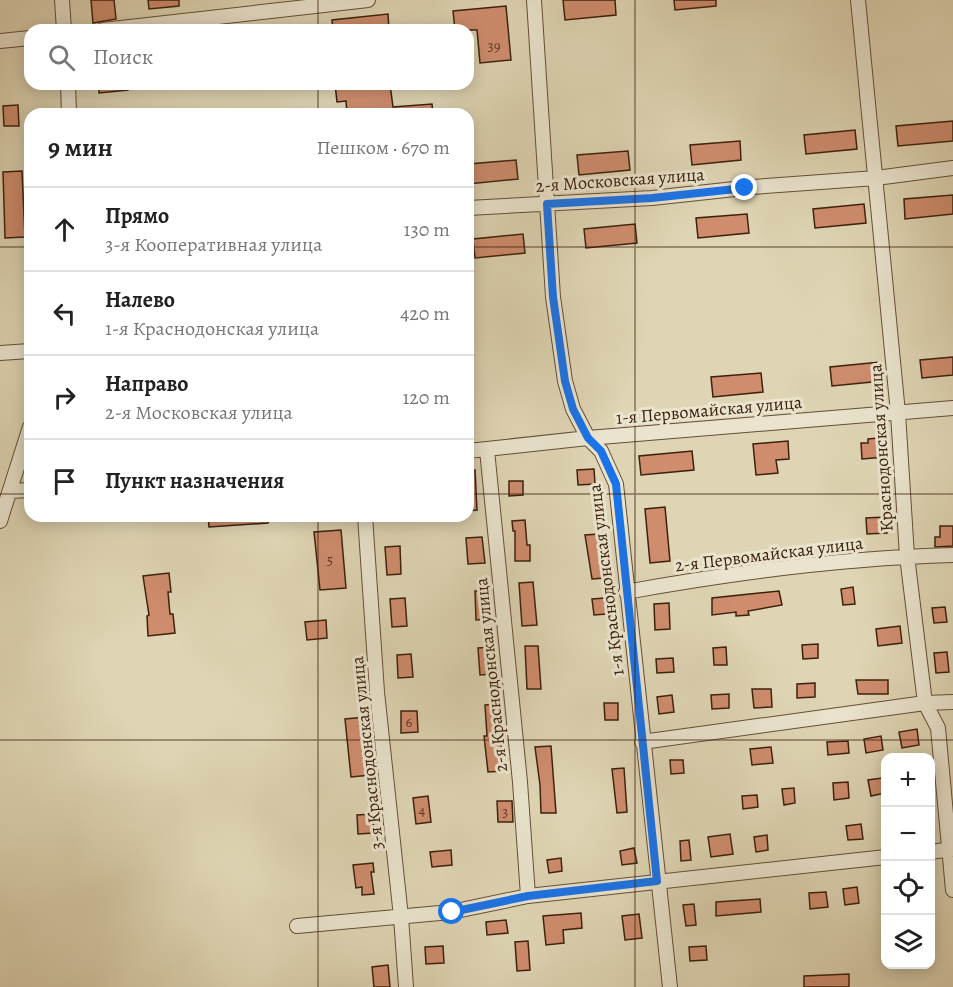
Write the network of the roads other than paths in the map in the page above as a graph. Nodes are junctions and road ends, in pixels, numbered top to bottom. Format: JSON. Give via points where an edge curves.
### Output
{"nodes":[{"id":1,"x":62,"y":0,"type":"edge"},
{"id":2,"x":368,"y":0,"type":"edge"},
{"id":3,"x":534,"y":0,"type":"edge"},
{"id":4,"x":858,"y":0,"type":"edge"},
{"id":5,"x":64,"y":24,"type":"edge"},
{"id":6,"x":156,"y":24,"type":"edge"},
{"id":7,"x":24,"y":39,"type":"edge"},
{"id":8,"x":0,"y":41,"type":"edge"},
{"id":9,"x":68,"y":90,"type":"edge"},
{"id":10,"x":69,"y":108,"type":"edge"},
{"id":11,"x":953,"y":168,"type":"edge"},
{"id":12,"x":876,"y":178,"type":"junction"},
{"id":13,"x":547,"y":204,"type":"junction"},
{"id":14,"x":474,"y":208,"type":"edge"},
{"id":15,"x":24,"y":351,"type":"edge"},
{"id":16,"x":0,"y":353,"type":"edge"},
{"id":17,"x":953,"y":408,"type":"edge"},
{"id":18,"x":898,"y":413,"type":"junction"},
{"id":19,"x":588,"y":438,"type":"junction"},
{"id":20,"x":24,"y":446,"type":"edge"},
{"id":21,"x":487,"y":450,"type":"junction"},
{"id":22,"x":474,"y":451,"type":"edge"},
{"id":23,"x":24,"y":490,"type":"edge"},
{"id":24,"x":10,"y":491,"type":"junction"},
{"id":25,"x":0,"y":521,"type":"edge"},
{"id":26,"x":365,"y":522,"type":"edge"},
{"id":27,"x":953,"y":555,"type":"edge"},
{"id":28,"x":906,"y":556,"type":"junction"},
{"id":29,"x":626,"y":592,"type":"junction"},
{"id":30,"x":953,"y":702,"type":"edge"},
{"id":31,"x":925,"y":703,"type":"junction"},
{"id":32,"x":642,"y":742,"type":"junction"},
{"id":33,"x":951,"y":850,"type":"edge"},
{"id":34,"x":935,"y":852,"type":"edge"},
{"id":35,"x":881,"y":857,"type":"edge"},
{"id":36,"x":657,"y":881,"type":"junction"},
{"id":37,"x":953,"y":890,"type":"edge"},
{"id":38,"x":528,"y":896,"type":"junction"},
{"id":39,"x":401,"y":917,"type":"junction"},
{"id":40,"x":297,"y":926,"type":"dead end"},
{"id":41,"x":406,"y":987,"type":"edge"},
{"id":42,"x":670,"y":987,"type":"edge"}],
"edges":[{"from":1,"to":5,"type":"street"},
{"from":2,"to":6,"type":"street"},
{"from":3,"to":13,"type":"street","name":"1-я Краснодонская улица"},
{"from":4,"to":12,"type":"street","name":"Краснодонская улица"},
{"from":7,"to":8,"type":"street"},
{"from":9,"to":10,"type":"street"},
{"from":11,"to":12,"type":"street","name":"2-я Московская улица"},
{"from":12,"to":13,"type":"street","name":"2-я Московская улица"},
{"from":12,"to":18,"type":"street","name":"Краснодонская улица"},
{"from":13,"to":14,"type":"street","name":"2-я Московская улица"},
{"from":13,"to":19,"type":"street","name":"1-я Краснодонская улица","via":[[553,297],[565,381],[573,409]]},
{"from":15,"to":16,"type":"street"},
{"from":17,"to":18,"type":"street","name":"1-я Первомайская улица"},
{"from":18,"to":19,"type":"street","name":"1-я Первомайская улица"},
{"from":18,"to":28,"type":"street","name":"Краснодонская улица"},
{"from":19,"to":21,"type":"street","name":"1-я Первомайская улица"},
{"from":19,"to":29,"type":"street","name":"1-я Краснодонская улица","via":[[601,451],[616,484]]},
{"from":20,"to":24,"type":"street"},
{"from":21,"to":22,"type":"street","name":"1-я Первомайская улица"},
{"from":21,"to":38,"type":"street","name":"2-я Краснодонская улица"},
{"from":23,"to":24,"type":"street"},
{"from":24,"to":25,"type":"street"},
{"from":26,"to":39,"type":"street","name":"3-я Краснодонская улица","via":[[377,692]]},
{"from":27,"to":28,"type":"street","name":"2-я Первомайская улица"},
{"from":28,"to":29,"type":"street","name":"2-я Первомайская улица","via":[[788,566]]},
{"from":28,"to":31,"type":"street","name":"Краснодонская улица"},
{"from":29,"to":32,"type":"street","name":"1-я Краснодонская улица"},
{"from":30,"to":31,"type":"street"},
{"from":31,"to":32,"type":"street"},
{"from":31,"to":33,"type":"street","name":"Краснодонская улица","via":[[938,728]]},
{"from":32,"to":36,"type":"street","name":"1-я Краснодонская улица"},
{"from":33,"to":34,"type":"street"},
{"from":33,"to":37,"type":"street","name":"Краснодонская улица"},
{"from":35,"to":36,"type":"street"},
{"from":36,"to":38,"type":"street"},
{"from":36,"to":42,"type":"street","name":"1-я Краснодонская улица"},
{"from":38,"to":39,"type":"street","via":[[452,912]]},
{"from":39,"to":40,"type":"street"},
{"from":39,"to":41,"type":"street","name":"3-я Краснодонская улица"}]}
